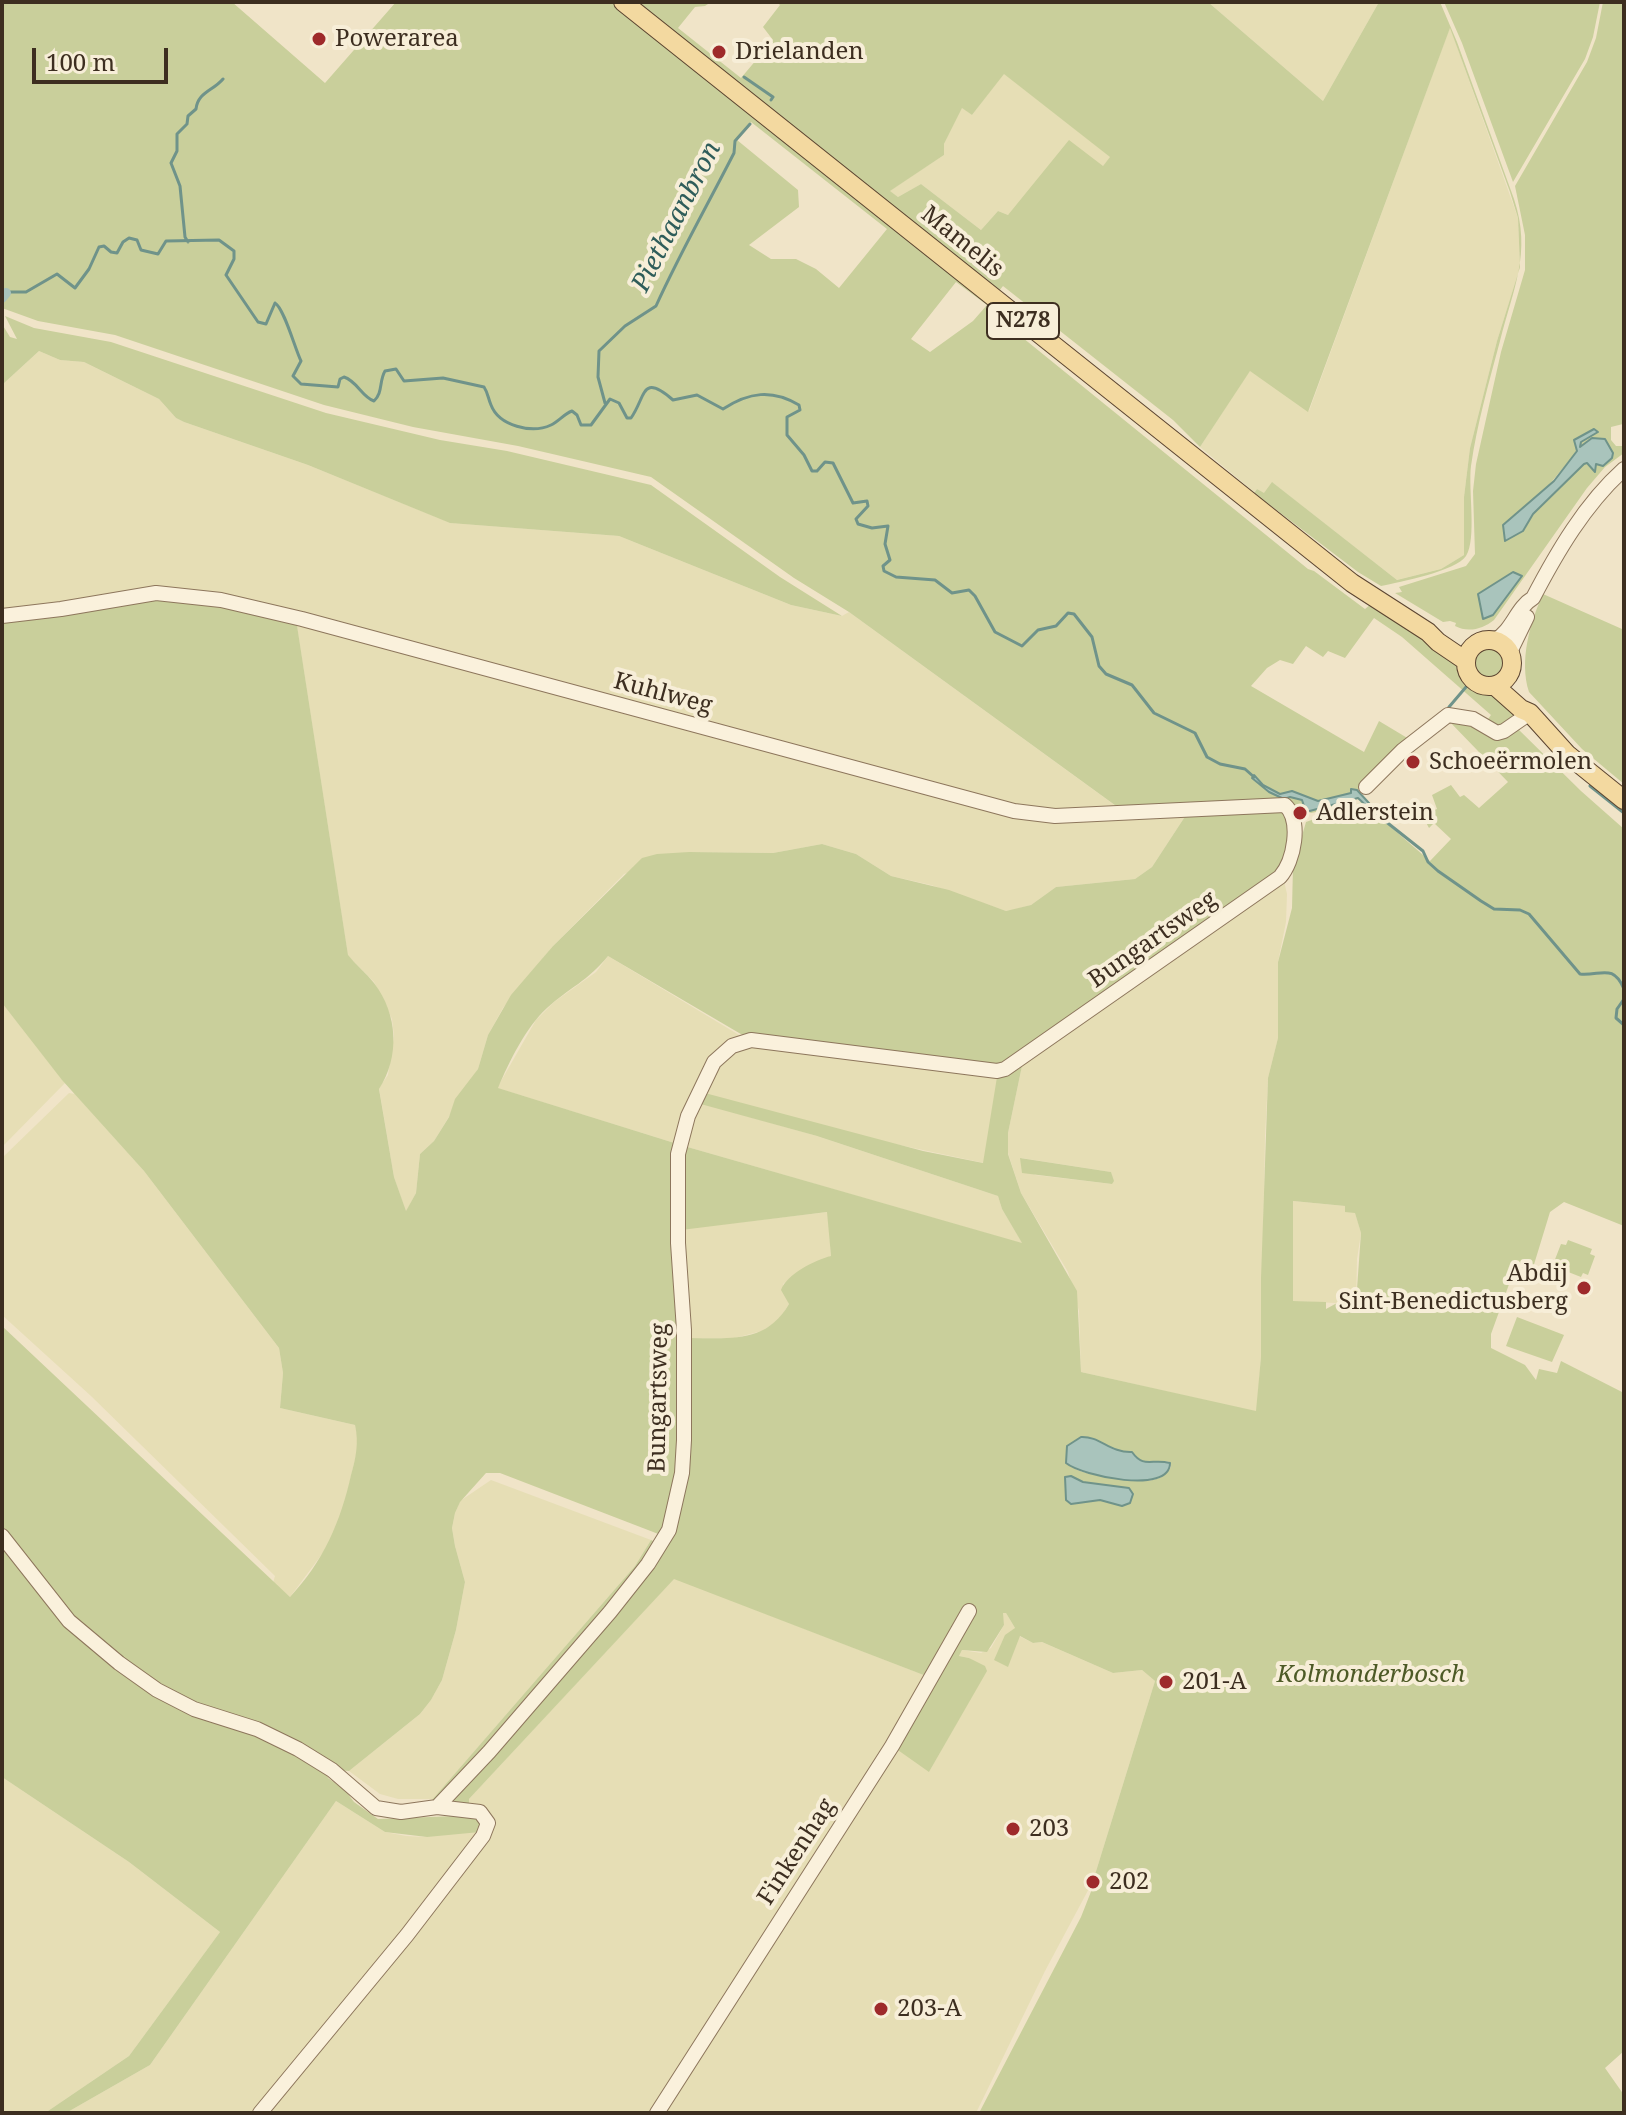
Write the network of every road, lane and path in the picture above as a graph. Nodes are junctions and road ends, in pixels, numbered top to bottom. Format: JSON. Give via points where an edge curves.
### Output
{"nodes":[{"id":1,"x":623,"y":2,"type":"edge"},
{"id":2,"x":1624,"y":469,"type":"edge"},
{"id":3,"x":2,"y":616,"type":"edge"},
{"id":4,"x":1503,"y":646,"type":"junction"},
{"id":5,"x":1470,"y":653,"type":"junction"},
{"id":6,"x":1502,"y":680,"type":"junction"},
{"id":7,"x":1530,"y":713,"type":"junction"},
{"id":8,"x":1366,"y":787,"type":"dead end"},
{"id":9,"x":1624,"y":800,"type":"edge"},
{"id":10,"x":1295,"y":832,"type":"joint"},
{"id":11,"x":2,"y":1536,"type":"edge"},
{"id":12,"x":969,"y":1611,"type":"dead end"},
{"id":13,"x":437,"y":1807,"type":"junction"},
{"id":14,"x":260,"y":2113,"type":"edge"},
{"id":15,"x":657,"y":2113,"type":"edge"}],
"edges":[{"from":1,"to":5,"type":"main road","name":"Mamelis","number":"N278","via":[[1358,588]]},
{"from":2,"to":4,"type":"street","via":[[1578,524]]},
{"from":3,"to":10,"type":"street","name":"Kuhlweg","via":[[147,594],[221,600],[1014,811],[1055,816],[1285,805]]},
{"from":4,"to":5,"type":"main road","number":"N278","via":[[1484,640]]},
{"from":4,"to":6,"type":"main road","via":[[1513,662]]},
{"from":5,"to":6,"type":"main road","number":"N278","via":[[1467,670],[1473,680],[1483,686]]},
{"from":6,"to":7,"type":"main road","number":"N278","via":[[1521,709]]},
{"from":7,"to":8,"type":"street","via":[[1497,733],[1473,719],[1448,715]]},
{"from":7,"to":9,"type":"main road","number":"N278","via":[[1567,754]]},
{"from":10,"to":13,"type":"street","name":"Bungartsweg","via":[[1286,869],[1275,881],[1005,1069],[751,1040],[732,1046],[714,1062],[688,1116],[677,1164],[684,1440],[669,1530],[610,1612]]},
{"from":11,"to":13,"type":"street","via":[[69,1621],[157,1690],[298,1749],[376,1808],[401,1812]]},
{"from":12,"to":15,"type":"street","name":"Finkenhag","via":[[892,1746]]},
{"from":13,"to":14,"type":"street","via":[[480,1812],[488,1823],[483,1836]]}]}
